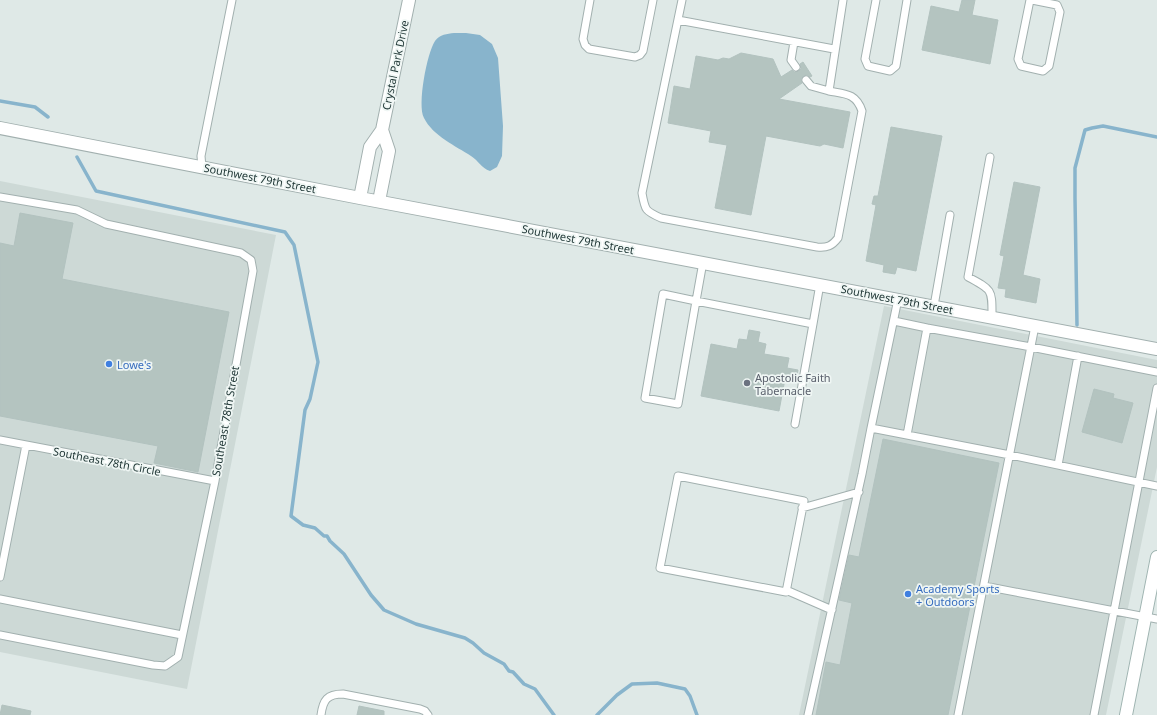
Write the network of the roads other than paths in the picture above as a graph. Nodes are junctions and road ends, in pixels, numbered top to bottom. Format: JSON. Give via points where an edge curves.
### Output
{"nodes":[{"id":1,"x":232,"y":0,"type":"edge"},
{"id":2,"x":408,"y":0,"type":"edge"},
{"id":3,"x":590,"y":0,"type":"edge"},
{"id":4,"x":653,"y":0,"type":"edge"},
{"id":5,"x":682,"y":0,"type":"edge"},
{"id":6,"x":843,"y":0,"type":"edge"},
{"id":7,"x":876,"y":0,"type":"edge"},
{"id":8,"x":907,"y":0,"type":"edge"},
{"id":9,"x":1031,"y":0,"type":"edge"},
{"id":10,"x":678,"y":20,"type":"junction"},
{"id":11,"x":794,"y":42,"type":"junction"},
{"id":12,"x":834,"y":49,"type":"junction"},
{"id":13,"x":796,"y":66,"type":"dead end"},
{"id":14,"x":806,"y":80,"type":"dead end"},
{"id":15,"x":829,"y":91,"type":"junction"},
{"id":16,"x":0,"y":128,"type":"edge"},
{"id":17,"x":382,"y":130,"type":"junction"},
{"id":18,"x":990,"y":157,"type":"dead end"},
{"id":19,"x":202,"y":167,"type":"junction"},
{"id":20,"x":0,"y":197,"type":"edge"},
{"id":21,"x":360,"y":198,"type":"junction"},
{"id":22,"x":380,"y":201,"type":"junction"},
{"id":23,"x":950,"y":216,"type":"dead end"},
{"id":24,"x":703,"y":262,"type":"junction"},
{"id":25,"x":820,"y":284,"type":"junction"},
{"id":26,"x":898,"y":299,"type":"junction"},
{"id":27,"x":696,"y":301,"type":"junction"},
{"id":28,"x":934,"y":306,"type":"junction"},
{"id":29,"x":992,"y":317,"type":"junction"},
{"id":30,"x":894,"y":321,"type":"junction"},
{"id":31,"x":813,"y":324,"type":"junction"},
{"id":32,"x":1035,"y":326,"type":"junction"},
{"id":33,"x":927,"y":328,"type":"junction"},
{"id":34,"x":1031,"y":347,"type":"junction"},
{"id":35,"x":1157,"y":349,"type":"edge"},
{"id":36,"x":1078,"y":356,"type":"junction"},
{"id":37,"x":1157,"y":372,"type":"edge"},
{"id":38,"x":1157,"y":388,"type":"edge"},
{"id":39,"x":795,"y":424,"type":"dead end"},
{"id":40,"x":871,"y":428,"type":"junction"},
{"id":41,"x":907,"y":434,"type":"junction"},
{"id":42,"x":0,"y":440,"type":"edge"},
{"id":43,"x":26,"y":445,"type":"junction"},
{"id":44,"x":1010,"y":455,"type":"junction"},
{"id":45,"x":1058,"y":465,"type":"junction"},
{"id":46,"x":215,"y":481,"type":"junction"},
{"id":47,"x":1139,"y":483,"type":"junction"},
{"id":48,"x":1157,"y":486,"type":"edge"},
{"id":49,"x":858,"y":492,"type":"junction"},
{"id":50,"x":802,"y":508,"type":"junction"},
{"id":51,"x":1157,"y":557,"type":"edge"},
{"id":52,"x":0,"y":577,"type":"edge"},
{"id":53,"x":984,"y":586,"type":"junction"},
{"id":54,"x":786,"y":590,"type":"junction"},
{"id":55,"x":0,"y":599,"type":"edge"},
{"id":56,"x":832,"y":610,"type":"junction"},
{"id":57,"x":1114,"y":611,"type":"junction"},
{"id":58,"x":1151,"y":618,"type":"edge"},
{"id":59,"x":0,"y":635,"type":"edge"},
{"id":60,"x":182,"y":635,"type":"junction"},
{"id":61,"x":321,"y":715,"type":"edge"},
{"id":62,"x":428,"y":715,"type":"edge"},
{"id":63,"x":808,"y":715,"type":"edge"},
{"id":64,"x":958,"y":715,"type":"edge"},
{"id":65,"x":1094,"y":715,"type":"edge"},
{"id":66,"x":1126,"y":715,"type":"edge"}],
"edges":[{"from":1,"to":19,"type":"lane","via":[[201,156]]},
{"from":2,"to":17,"type":"street","name":"Crystal Park Drive"},
{"from":3,"to":4,"type":"lane","via":[[583,39],[585,45],[635,57],[643,51]]},
{"from":5,"to":10,"type":"lane"},
{"from":6,"to":12,"type":"lane"},
{"from":7,"to":8,"type":"lane","via":[[865,59],[868,66],[890,71],[896,66]]},
{"from":9,"to":9,"type":"lane","via":[[1018,59],[1020,66],[1043,71],[1049,66],[1060,12],[1057,5]]},
{"from":10,"to":11,"type":"lane"},
{"from":10,"to":15,"type":"lane","via":[[642,193],[645,207],[650,213],[661,218],[817,247],[825,248],[833,244],[838,238],[862,111],[849,94]]},
{"from":11,"to":12,"type":"lane"},
{"from":11,"to":13,"type":"lane","via":[[791,60]]},
{"from":12,"to":15,"type":"lane"},
{"from":14,"to":15,"type":"lane","via":[[811,86]]},
{"from":16,"to":19,"type":"street","name":"Southwest 79th Street"},
{"from":17,"to":21,"type":"street","name":"Crystal Park Drive","via":[[370,147]]},
{"from":17,"to":22,"type":"street","name":"Crystal Park Drive","via":[[389,151]]},
{"from":18,"to":29,"type":"lane","via":[[968,277],[985,286],[992,296]]},
{"from":19,"to":21,"type":"street","name":"Southwest 79th Street"},
{"from":20,"to":46,"type":"lane","name":"Southeast 78th Street","via":[[77,210],[106,224],[241,253],[251,260],[253,271]]},
{"from":21,"to":22,"type":"street","name":"Southwest 79th Street"},
{"from":22,"to":24,"type":"street","name":"Southwest 79th Street"},
{"from":23,"to":28,"type":"lane"},
{"from":24,"to":25,"type":"street","name":"Southwest 79th Street"},
{"from":24,"to":27,"type":"lane"},
{"from":25,"to":26,"type":"street","name":"Southwest 79th Street"},
{"from":25,"to":31,"type":"lane"},
{"from":26,"to":28,"type":"street","name":"Southwest 79th Street"},
{"from":26,"to":30,"type":"lane"},
{"from":27,"to":27,"type":"lane","via":[[678,404],[645,398],[663,294]]},
{"from":27,"to":31,"type":"lane"},
{"from":28,"to":29,"type":"street","name":"Southwest 79th Street"},
{"from":29,"to":32,"type":"street","name":"Southwest 79th Street"},
{"from":30,"to":33,"type":"lane"},
{"from":30,"to":40,"type":"lane"},
{"from":31,"to":39,"type":"lane"},
{"from":32,"to":34,"type":"lane"},
{"from":32,"to":35,"type":"street","name":"Southwest 79th Street"},
{"from":33,"to":34,"type":"lane"},
{"from":33,"to":41,"type":"lane"},
{"from":34,"to":36,"type":"lane"},
{"from":34,"to":44,"type":"lane"},
{"from":36,"to":37,"type":"lane"},
{"from":36,"to":45,"type":"lane"},
{"from":38,"to":47,"type":"lane"},
{"from":40,"to":41,"type":"lane"},
{"from":40,"to":49,"type":"lane"},
{"from":41,"to":44,"type":"lane"},
{"from":42,"to":43,"type":"lane","name":"Southeast 78th Circle"},
{"from":43,"to":46,"type":"lane","name":"Southeast 78th Circle"},
{"from":43,"to":52,"type":"lane"},
{"from":44,"to":45,"type":"lane"},
{"from":44,"to":53,"type":"lane"},
{"from":45,"to":47,"type":"lane"},
{"from":46,"to":60,"type":"lane","name":"Southeast 78th Street"},
{"from":47,"to":48,"type":"lane"},
{"from":47,"to":57,"type":"lane"},
{"from":49,"to":50,"type":"lane"},
{"from":49,"to":56,"type":"lane"},
{"from":50,"to":54,"type":"lane"},
{"from":50,"to":54,"type":"lane","via":[[804,501],[678,476],[660,568]]},
{"from":51,"to":58,"type":"street"},
{"from":53,"to":57,"type":"lane"},
{"from":53,"to":64,"type":"lane"},
{"from":54,"to":56,"type":"lane"},
{"from":55,"to":60,"type":"lane"},
{"from":56,"to":63,"type":"lane"},
{"from":57,"to":58,"type":"lane"},
{"from":57,"to":65,"type":"lane"},
{"from":58,"to":66,"type":"street"},
{"from":59,"to":60,"type":"lane","name":"Southeast 78th Street","via":[[165,666],[178,657]]},
{"from":61,"to":62,"type":"lane","via":[[325,700],[335,694],[420,709]]}]}
